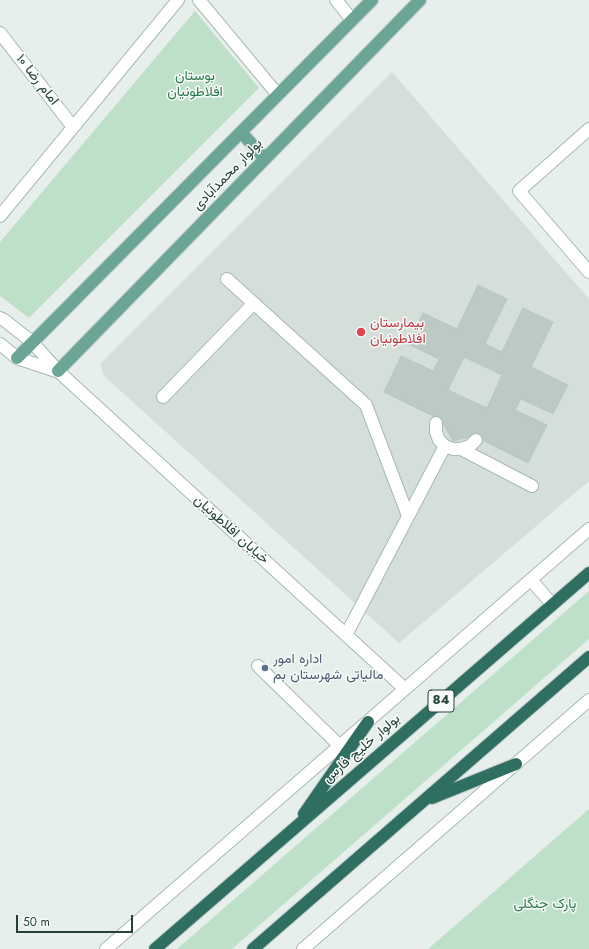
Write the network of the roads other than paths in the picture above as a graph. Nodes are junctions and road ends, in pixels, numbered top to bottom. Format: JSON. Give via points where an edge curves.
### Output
{"nodes":[{"id":1,"x":178,"y":0,"type":"edge"},
{"id":2,"x":199,"y":0,"type":"edge"},
{"id":3,"x":336,"y":0,"type":"edge"},
{"id":4,"x":372,"y":0,"type":"edge"},
{"id":5,"x":420,"y":0,"type":"edge"},
{"id":6,"x":352,"y":20,"type":"junction"},
{"id":7,"x":0,"y":33,"type":"edge"},
{"id":8,"x":278,"y":95,"type":"junction"},
{"id":9,"x":74,"y":127,"type":"junction"},
{"id":10,"x":589,"y":128,"type":"edge"},
{"id":11,"x":241,"y":132,"type":"junction"},
{"id":12,"x":265,"y":159,"type":"junction"},
{"id":13,"x":0,"y":216,"type":"edge"},
{"id":14,"x":589,"y":272,"type":"edge"},
{"id":15,"x":227,"y":279,"type":"dead end"},
{"id":16,"x":254,"y":304,"type":"junction"},
{"id":17,"x":0,"y":318,"type":"edge"},
{"id":18,"x":32,"y":342,"type":"junction"},
{"id":19,"x":0,"y":344,"type":"edge"},
{"id":20,"x":17,"y":358,"type":"junction"},
{"id":21,"x":58,"y":371,"type":"junction"},
{"id":22,"x":162,"y":396,"type":"dead end"},
{"id":23,"x":436,"y":423,"type":"dead end"},
{"id":24,"x":476,"y":440,"type":"dead end"},
{"id":25,"x":445,"y":446,"type":"junction"},
{"id":26,"x":461,"y":449,"type":"junction"},
{"id":27,"x":532,"y":486,"type":"dead end"},
{"id":28,"x":408,"y":516,"type":"junction"},
{"id":29,"x":589,"y":529,"type":"edge"},
{"id":30,"x":589,"y":573,"type":"edge"},
{"id":31,"x":531,"y":580,"type":"junction"},
{"id":32,"x":552,"y":604,"type":"junction"},
{"id":33,"x":346,"y":635,"type":"junction"},
{"id":34,"x":589,"y":657,"type":"edge"},
{"id":35,"x":258,"y":666,"type":"dead end"},
{"id":36,"x":405,"y":689,"type":"junction"},
{"id":37,"x":589,"y":700,"type":"edge"},
{"id":38,"x":368,"y":722,"type":"junction"},
{"id":39,"x":340,"y":746,"type":"junction"},
{"id":40,"x":516,"y":764,"type":"junction"},
{"id":41,"x":422,"y":803,"type":"junction"},
{"id":42,"x":293,"y":829,"type":"junction"},
{"id":43,"x":106,"y":949,"type":"edge"},
{"id":44,"x":155,"y":949,"type":"edge"},
{"id":45,"x":253,"y":949,"type":"edge"},
{"id":46,"x":303,"y":949,"type":"edge"}],
"edges":[{"from":1,"to":9,"type":"street"},
{"from":2,"to":8,"type":"street"},
{"from":3,"to":6,"type":"street"},
{"from":4,"to":6,"type":"main road","name":"بولوار محمدآبادی"},
{"from":5,"to":12,"type":"main road","name":"بولوار محمدآبادی"},
{"from":6,"to":8,"type":"main road","name":"بولوار محمدآبادی"},
{"from":7,"to":9,"type":"street","name":"امام رضا ۱۰"},
{"from":8,"to":11,"type":"main road","name":"بولوار محمدآبادی"},
{"from":9,"to":13,"type":"street"},
{"from":10,"to":14,"type":"street","via":[[518,191]]},
{"from":11,"to":12,"type":"main road"},
{"from":11,"to":18,"type":"main road","name":"بولوار محمدآبادی"},
{"from":12,"to":21,"type":"main road","name":"بولوار محمدآبادی"},
{"from":15,"to":16,"type":"street"},
{"from":16,"to":22,"type":"street"},
{"from":16,"to":28,"type":"street","via":[[366,405]]},
{"from":17,"to":18,"type":"street","name":"خیابان افلاطونیان"},
{"from":18,"to":20,"type":"main road","name":"بولوار محمدآبادی"},
{"from":18,"to":21,"type":"street","name":"خیابان افلاطونیان"},
{"from":19,"to":20,"type":"street","name":"خیابان افلاطونیان"},
{"from":20,"to":21,"type":"street","name":"خیابان افلاطونیان"},
{"from":21,"to":33,"type":"street","name":"خیابان افلاطونیان"},
{"from":23,"to":25,"type":"street","via":[[439,440]]},
{"from":24,"to":26,"type":"street","via":[[470,446]]},
{"from":25,"to":26,"type":"street"},
{"from":25,"to":28,"type":"street"},
{"from":26,"to":27,"type":"street"},
{"from":28,"to":33,"type":"street"},
{"from":29,"to":31,"type":"street"},
{"from":30,"to":32,"type":"highway","name":"بولوار خلیج فارس","number":"84"},
{"from":31,"to":32,"type":"street"},
{"from":31,"to":36,"type":"street"},
{"from":32,"to":42,"type":"highway","name":"بولوار خلیج فارس","number":"84"},
{"from":33,"to":36,"type":"street","name":"خیابان افلاطونیان"},
{"from":34,"to":41,"type":"highway"},
{"from":35,"to":39,"type":"street"},
{"from":36,"to":38,"type":"street"},
{"from":37,"to":40,"type":"street"},
{"from":38,"to":39,"type":"street"},
{"from":38,"to":42,"type":"highway"},
{"from":39,"to":43,"type":"street"},
{"from":40,"to":41,"type":"highway"},
{"from":40,"to":46,"type":"street"},
{"from":41,"to":45,"type":"highway"},
{"from":42,"to":44,"type":"highway","name":"بولوار خلیج فارس","number":"84"}]}
